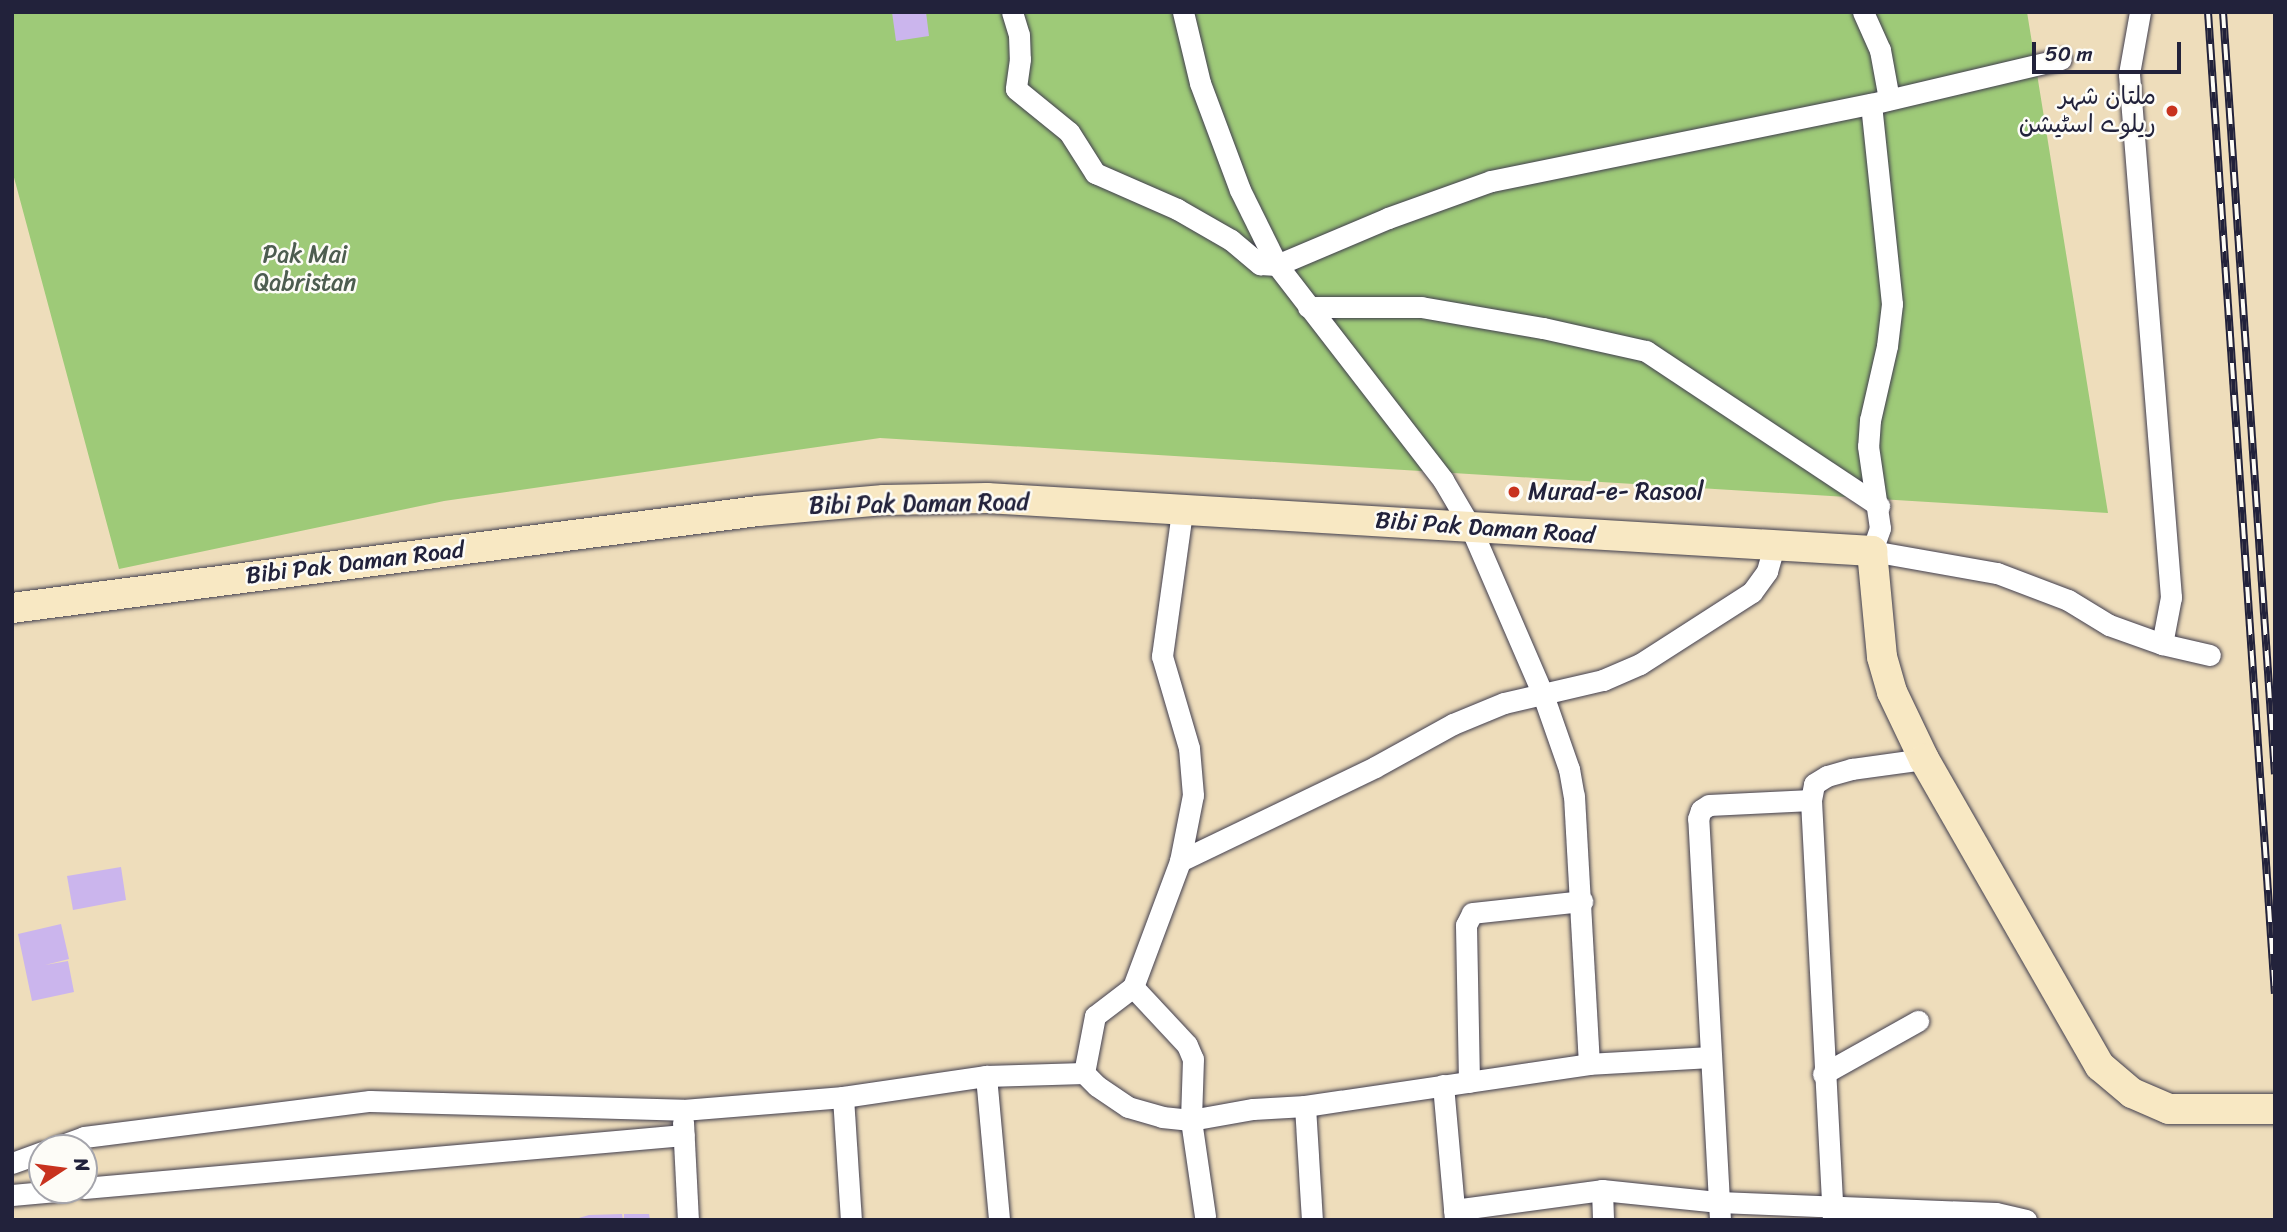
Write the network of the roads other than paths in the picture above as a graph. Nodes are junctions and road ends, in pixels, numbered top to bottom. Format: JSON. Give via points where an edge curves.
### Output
{"nodes":[{"id":1,"x":1012,"y":12,"type":"edge"},
{"id":2,"x":1182,"y":12,"type":"edge"},
{"id":3,"x":1863,"y":12,"type":"edge"},
{"id":4,"x":2140,"y":12,"type":"edge"},
{"id":5,"x":2061,"y":59,"type":"dead end"},
{"id":6,"x":1880,"y":102,"type":"junction"},
{"id":7,"x":1277,"y":265,"type":"junction"},
{"id":8,"x":1308,"y":307,"type":"junction"},
{"id":9,"x":1879,"y":506,"type":"junction"},
{"id":10,"x":1182,"y":510,"type":"junction"},
{"id":11,"x":1470,"y":526,"type":"junction"},
{"id":12,"x":1774,"y":547,"type":"junction"},
{"id":13,"x":1872,"y":551,"type":"junction"},
{"id":14,"x":12,"y":608,"type":"edge"},
{"id":15,"x":2162,"y":644,"type":"junction"},
{"id":16,"x":2210,"y":655,"type":"dead end"},
{"id":17,"x":1542,"y":692,"type":"junction"},
{"id":18,"x":1924,"y":759,"type":"junction"},
{"id":19,"x":1811,"y":800,"type":"junction"},
{"id":20,"x":1180,"y":861,"type":"junction"},
{"id":21,"x":1582,"y":901,"type":"junction"},
{"id":22,"x":1133,"y":986,"type":"junction"},
{"id":23,"x":1918,"y":1021,"type":"dead end"},
{"id":24,"x":1709,"y":1057,"type":"junction"},
{"id":25,"x":1589,"y":1065,"type":"junction"},
{"id":26,"x":1084,"y":1073,"type":"junction"},
{"id":27,"x":1823,"y":1074,"type":"junction"},
{"id":28,"x":986,"y":1076,"type":"junction"},
{"id":29,"x":1469,"y":1082,"type":"junction"},
{"id":30,"x":1443,"y":1085,"type":"junction"},
{"id":31,"x":843,"y":1097,"type":"junction"},
{"id":32,"x":1305,"y":1106,"type":"junction"},
{"id":33,"x":2275,"y":1109,"type":"edge"},
{"id":34,"x":683,"y":1110,"type":"junction"},
{"id":35,"x":1191,"y":1119,"type":"junction"},
{"id":36,"x":98,"y":1135,"type":"edge"},
{"id":37,"x":684,"y":1135,"type":"junction"},
{"id":38,"x":98,"y":1187,"type":"edge"},
{"id":39,"x":1602,"y":1190,"type":"junction"},
{"id":40,"x":1720,"y":1211,"type":"edge"},
{"id":41,"x":1832,"y":1212,"type":"edge"},
{"id":42,"x":1455,"y":1215,"type":"edge"},
{"id":43,"x":1967,"y":1215,"type":"edge"},
{"id":44,"x":1205,"y":1216,"type":"dead end"},
{"id":45,"x":688,"y":1220,"type":"edge"},
{"id":46,"x":851,"y":1220,"type":"edge"},
{"id":47,"x":999,"y":1220,"type":"edge"},
{"id":48,"x":1312,"y":1220,"type":"edge"},
{"id":49,"x":1603,"y":1220,"type":"edge"},
{"id":50,"x":2026,"y":1220,"type":"edge"}],
"edges":[{"from":1,"to":7,"type":"street","via":[[1019,35],[1016,89],[1069,132],[1095,173],[1177,209],[1231,240],[1260,264]]},
{"from":2,"to":7,"type":"street","via":[[1200,83],[1240,190]]},
{"from":3,"to":6,"type":"street","via":[[1880,50]]},
{"from":4,"to":15,"type":"street","via":[[2129,74],[2171,597]]},
{"from":5,"to":6,"type":"street"},
{"from":6,"to":7,"type":"street","via":[[1491,181]]},
{"from":6,"to":9,"type":"street","via":[[1892,304],[1868,446]]},
{"from":7,"to":8,"type":"street"},
{"from":8,"to":9,"type":"street","via":[[1421,307],[1646,351]]},
{"from":8,"to":11,"type":"street","via":[[1443,480]]},
{"from":9,"to":13,"type":"street","via":[[1880,528]]},
{"from":10,"to":11,"type":"street","name":"Bibi Pak Daman Road"},
{"from":10,"to":14,"type":"street","name":"Bibi Pak Daman Road","via":[[987,498],[795,507]]},
{"from":10,"to":20,"type":"street","via":[[1162,656],[1189,748],[1193,795]]},
{"from":11,"to":12,"type":"street","name":"Bibi Pak Daman Road"},
{"from":11,"to":17,"type":"street"},
{"from":12,"to":13,"type":"street","name":"Bibi Pak Daman Road"},
{"from":12,"to":17,"type":"street","via":[[1767,571],[1752,592],[1681,640],[1602,680]]},
{"from":13,"to":15,"type":"street","via":[[1997,573]]},
{"from":13,"to":18,"type":"street","via":[[1882,657],[1892,692]]},
{"from":15,"to":16,"type":"street"},
{"from":17,"to":20,"type":"street","via":[[1453,724],[1362,774]]},
{"from":17,"to":21,"type":"street","via":[[1569,769]]},
{"from":18,"to":19,"type":"street","via":[[1827,776],[1814,784]]},
{"from":18,"to":33,"type":"street","via":[[2100,1066],[2132,1093],[2169,1109]]},
{"from":19,"to":24,"type":"street","via":[[1709,805],[1701,810]]},
{"from":19,"to":27,"type":"street"},
{"from":20,"to":22,"type":"street"},
{"from":21,"to":25,"type":"street"},
{"from":21,"to":29,"type":"street","via":[[1472,913],[1466,925]]},
{"from":22,"to":26,"type":"street","via":[[1095,1016]]},
{"from":22,"to":35,"type":"street","via":[[1187,1045],[1193,1059]]},
{"from":23,"to":27,"type":"street"},
{"from":24,"to":25,"type":"street"},
{"from":24,"to":40,"type":"street"},
{"from":25,"to":29,"type":"street"},
{"from":26,"to":28,"type":"street"},
{"from":26,"to":35,"type":"street","via":[[1128,1107]]},
{"from":27,"to":41,"type":"street"},
{"from":28,"to":31,"type":"street"},
{"from":28,"to":47,"type":"street"},
{"from":29,"to":30,"type":"street"},
{"from":30,"to":32,"type":"street"},
{"from":30,"to":42,"type":"street"},
{"from":31,"to":34,"type":"street"},
{"from":31,"to":46,"type":"street"},
{"from":32,"to":35,"type":"street"},
{"from":32,"to":48,"type":"street"},
{"from":34,"to":36,"type":"street","via":[[370,1101]]},
{"from":34,"to":37,"type":"street"},
{"from":35,"to":44,"type":"street"},
{"from":37,"to":38,"type":"street"},
{"from":37,"to":45,"type":"street"},
{"from":39,"to":40,"type":"street"},
{"from":39,"to":42,"type":"street"},
{"from":39,"to":49,"type":"street"},
{"from":40,"to":41,"type":"street"},
{"from":41,"to":43,"type":"street"},
{"from":43,"to":50,"type":"street","via":[[1996,1213]]}]}
